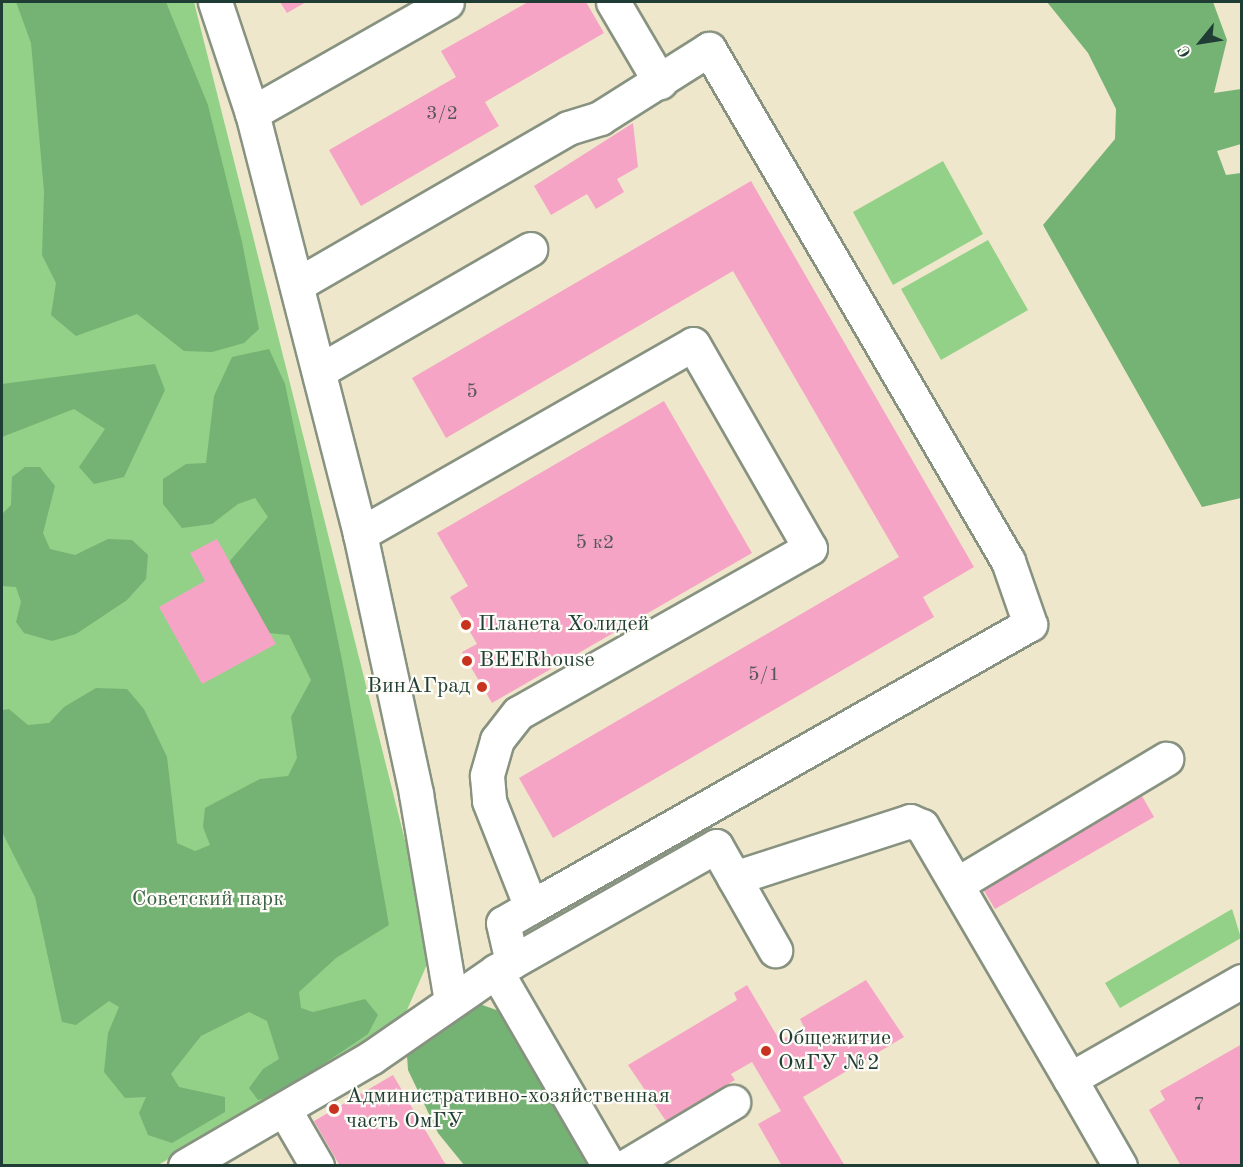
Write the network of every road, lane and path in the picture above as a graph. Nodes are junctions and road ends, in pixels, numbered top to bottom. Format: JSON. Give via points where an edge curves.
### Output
{"nodes":[{"id":1,"x":215,"y":2,"type":"edge"},
{"id":2,"x":447,"y":2,"type":"edge"},
{"id":3,"x":613,"y":2,"type":"edge"},
{"id":4,"x":660,"y":82,"type":"junction"},
{"id":5,"x":252,"y":113,"type":"junction"},
{"id":6,"x":530,"y":249,"type":"dead end"},
{"id":7,"x":298,"y":284,"type":"junction"},
{"id":8,"x":319,"y":371,"type":"junction"},
{"id":9,"x":360,"y":534,"type":"junction"},
{"id":10,"x":1166,"y":759,"type":"dead end"},
{"id":11,"x":734,"y":878,"type":"junction"},
{"id":12,"x":957,"y":884,"type":"junction"},
{"id":13,"x":531,"y":907,"type":"junction"},
{"id":14,"x":775,"y":950,"type":"dead end"},
{"id":15,"x":504,"y":967,"type":"junction"},
{"id":16,"x":1242,"y":981,"type":"edge"},
{"id":17,"x":451,"y":1000,"type":"junction"},
{"id":18,"x":1070,"y":1079,"type":"junction"},
{"id":19,"x":733,"y":1102,"type":"dead end"},
{"id":20,"x":284,"y":1109,"type":"junction"},
{"id":21,"x":185,"y":1166,"type":"edge"},
{"id":22,"x":317,"y":1166,"type":"edge"},
{"id":23,"x":609,"y":1166,"type":"edge"},
{"id":24,"x":626,"y":1166,"type":"edge"},
{"id":25,"x":1120,"y":1166,"type":"edge"}],
"edges":[{"from":1,"to":5,"type":"street"},
{"from":2,"to":5,"type":"street"},
{"from":3,"to":4,"type":"street"},
{"from":4,"to":7,"type":"street"},
{"from":4,"to":13,"type":"street","via":[[709,49],[1002,550],[1030,624]]},
{"from":5,"to":7,"type":"street"},
{"from":6,"to":8,"type":"street"},
{"from":7,"to":8,"type":"street"},
{"from":8,"to":9,"type":"street"},
{"from":9,"to":13,"type":"street","via":[[693,344],[810,548],[518,713],[497,740],[488,792]]},
{"from":9,"to":17,"type":"street","via":[[416,794]]},
{"from":10,"to":12,"type":"street"},
{"from":11,"to":12,"type":"street","via":[[910,821],[922,826]]},
{"from":11,"to":14,"type":"street"},
{"from":11,"to":15,"type":"street","via":[[716,846]]},
{"from":12,"to":18,"type":"street"},
{"from":13,"to":15,"type":"street","via":[[503,923]]},
{"from":15,"to":17,"type":"street"},
{"from":15,"to":23,"type":"street"},
{"from":16,"to":18,"type":"street"},
{"from":17,"to":20,"type":"street","via":[[372,1057]]},
{"from":18,"to":25,"type":"street"},
{"from":19,"to":24,"type":"street"},
{"from":20,"to":21,"type":"street"},
{"from":20,"to":22,"type":"street"}]}
